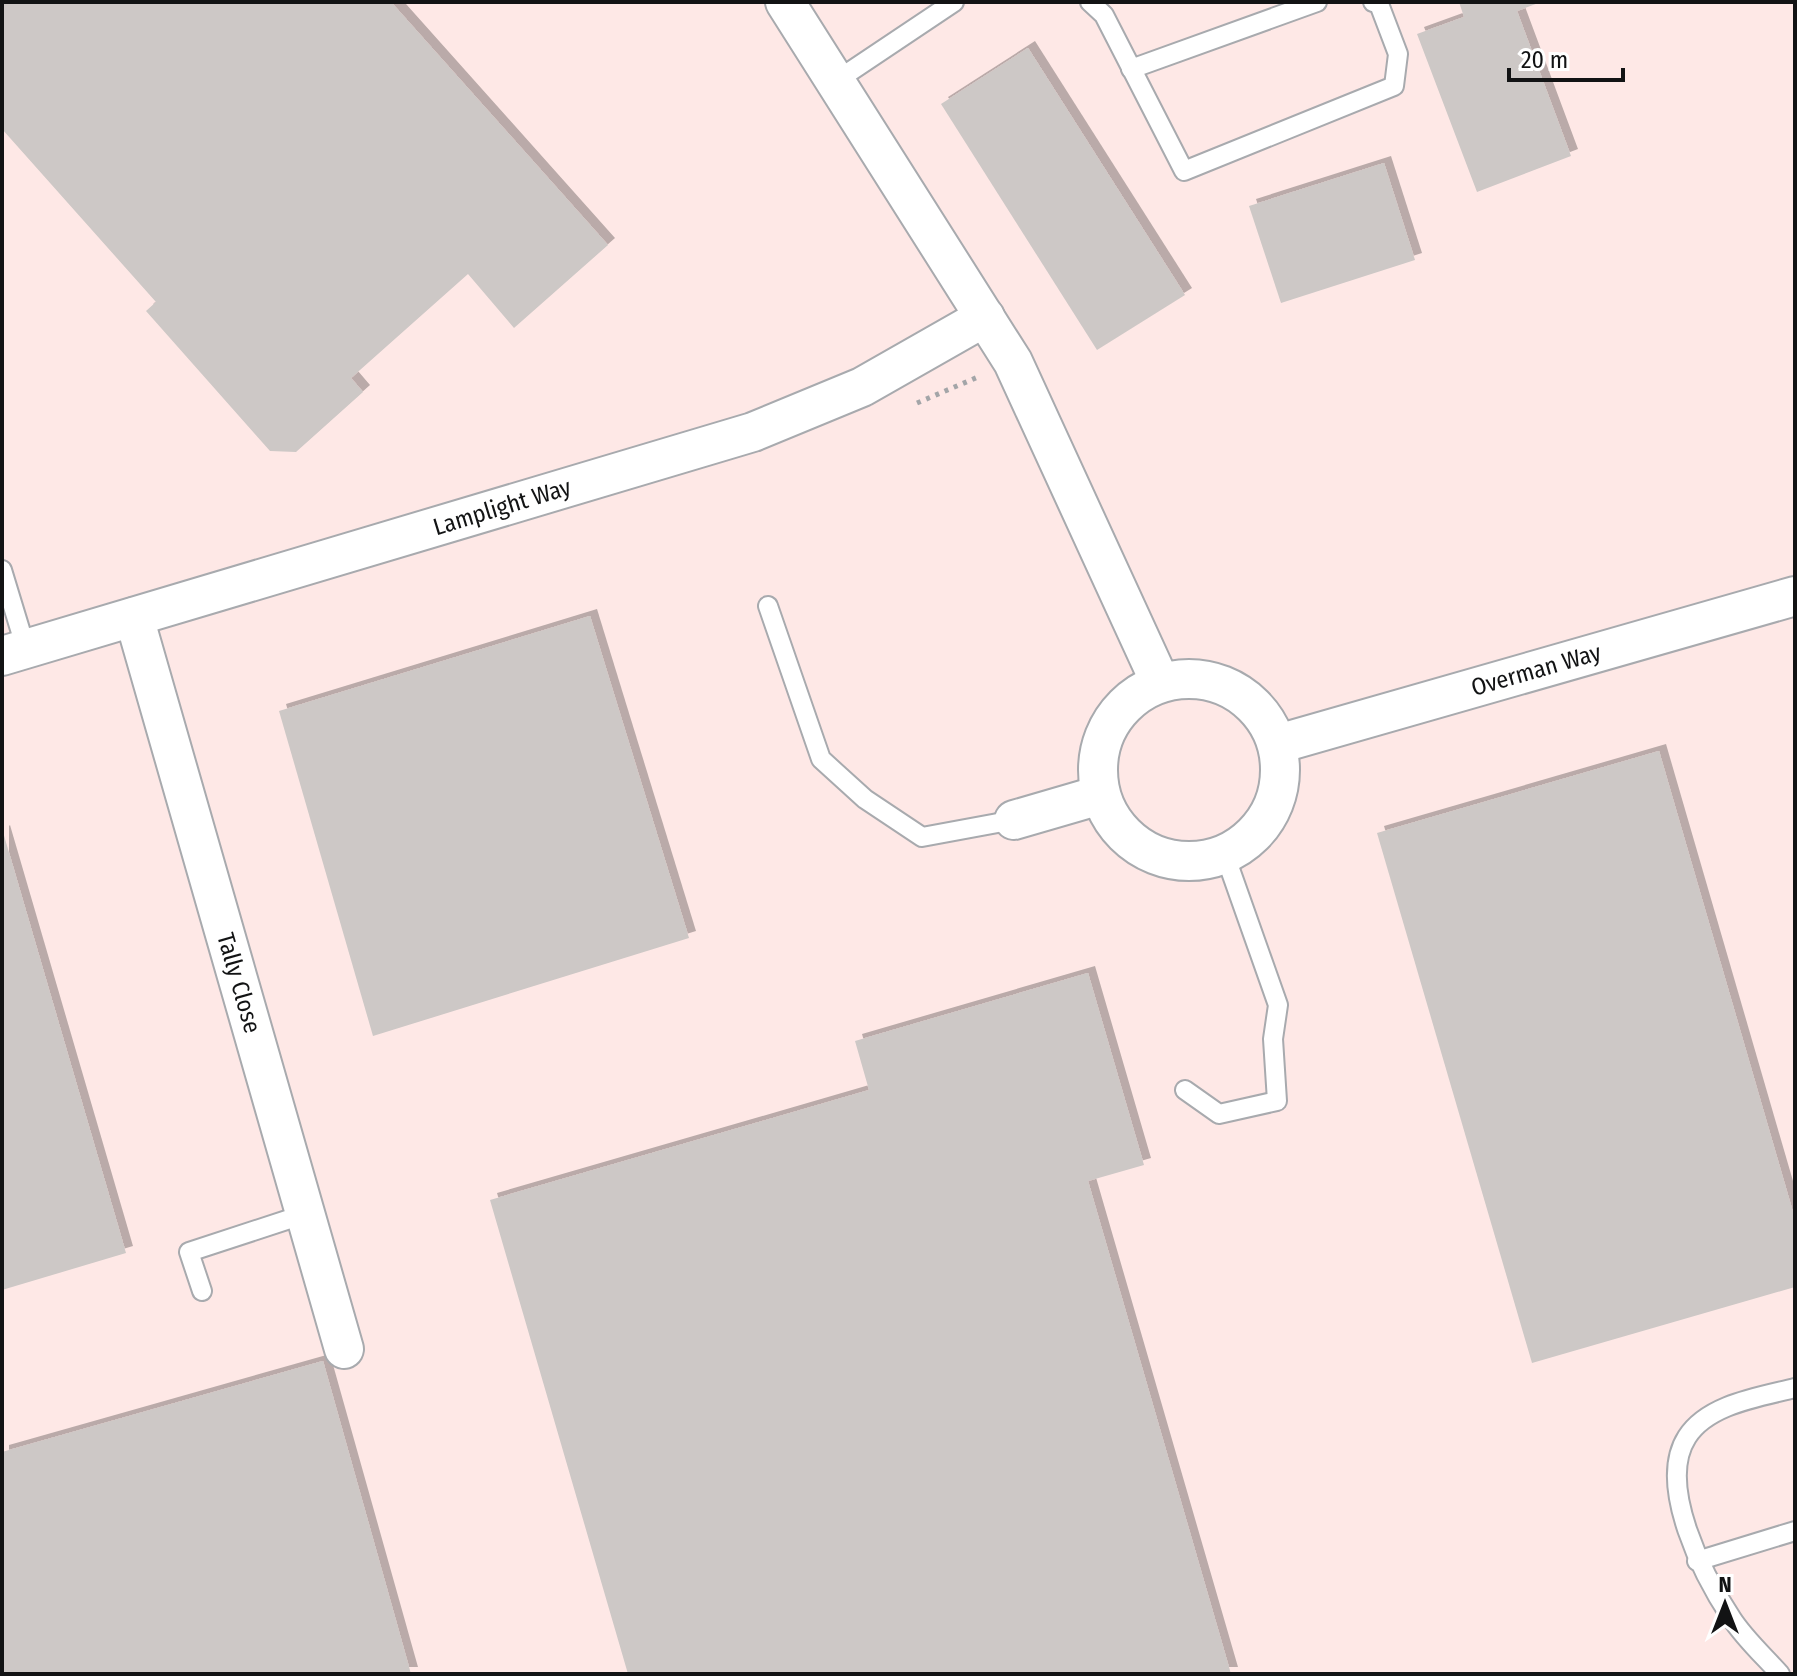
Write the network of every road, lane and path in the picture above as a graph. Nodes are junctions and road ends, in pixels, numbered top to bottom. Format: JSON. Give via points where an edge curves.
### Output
{"nodes":[{"id":1,"x":785,"y":2,"type":"edge"},
{"id":2,"x":954,"y":2,"type":"edge"},
{"id":3,"x":1090,"y":2,"type":"edge"},
{"id":4,"x":1317,"y":2,"type":"edge"},
{"id":5,"x":1373,"y":2,"type":"edge"},
{"id":6,"x":1131,"y":69,"type":"junction"},
{"id":7,"x":836,"y":81,"type":"junction"},
{"id":8,"x":985,"y":317,"type":"junction"},
{"id":9,"x":2,"y":570,"type":"edge"},
{"id":10,"x":1795,"y":596,"type":"edge"},
{"id":11,"x":768,"y":606,"type":"dead end"},
{"id":12,"x":134,"y":617,"type":"junction"},
{"id":13,"x":14,"y":652,"type":"edge"},
{"id":14,"x":1160,"y":682,"type":"junction"},
{"id":15,"x":1278,"y":744,"type":"junction"},
{"id":16,"x":1100,"y":795,"type":"junction"},
{"id":17,"x":1014,"y":820,"type":"joint"},
{"id":18,"x":1225,"y":855,"type":"junction"},
{"id":19,"x":1185,"y":1090,"type":"dead end"},
{"id":20,"x":305,"y":1214,"type":"junction"},
{"id":21,"x":202,"y":1291,"type":"dead end"},
{"id":22,"x":344,"y":1349,"type":"dead end"},
{"id":23,"x":1795,"y":1388,"type":"edge"},
{"id":24,"x":1795,"y":1531,"type":"edge"},
{"id":25,"x":1697,"y":1561,"type":"junction"},
{"id":26,"x":1780,"y":1674,"type":"edge"}],
"edges":[{"from":1,"to":7,"type":"street"},
{"from":2,"to":7,"type":"lane"},
{"from":3,"to":6,"type":"lane","via":[[1104,15]]},
{"from":4,"to":6,"type":"lane"},
{"from":5,"to":6,"type":"lane","via":[[1379,4],[1398,54],[1394,86],[1184,171]]},
{"from":7,"to":8,"type":"street"},
{"from":8,"to":12,"type":"street","name":"Lamplight Way","via":[[862,387],[753,432]]},
{"from":8,"to":14,"type":"street","via":[[1013,362]]},
{"from":9,"to":13,"type":"lane"},
{"from":10,"to":15,"type":"street","name":"Overman Way"},
{"from":11,"to":17,"type":"lane","via":[[821,759],[865,799],[922,837]]},
{"from":12,"to":13,"type":"street","name":"Lamplight Way"},
{"from":12,"to":20,"type":"street","name":"Tally Close"},
{"from":14,"to":15,"type":"street","via":[[1191,678],[1223,684],[1250,701]]},
{"from":14,"to":16,"type":"street","via":[[1122,706],[1104,732],[1096,764]]},
{"from":15,"to":18,"type":"street","via":[[1281,776],[1273,807],[1256,833]]},
{"from":16,"to":17,"type":"street"},
{"from":16,"to":18,"type":"street","via":[[1111,820],[1133,844],[1161,858],[1194,862]]},
{"from":18,"to":19,"type":"lane","via":[[1278,1005],[1273,1039],[1277,1101],[1219,1114]]},
{"from":20,"to":21,"type":"lane","via":[[189,1252]]},
{"from":20,"to":22,"type":"street","name":"Tally Close"},
{"from":23,"to":25,"type":"lane","via":[[1726,1405],[1687,1436],[1675,1479]]},
{"from":24,"to":25,"type":"lane"},
{"from":25,"to":26,"type":"lane","via":[[1733,1622]]}]}
